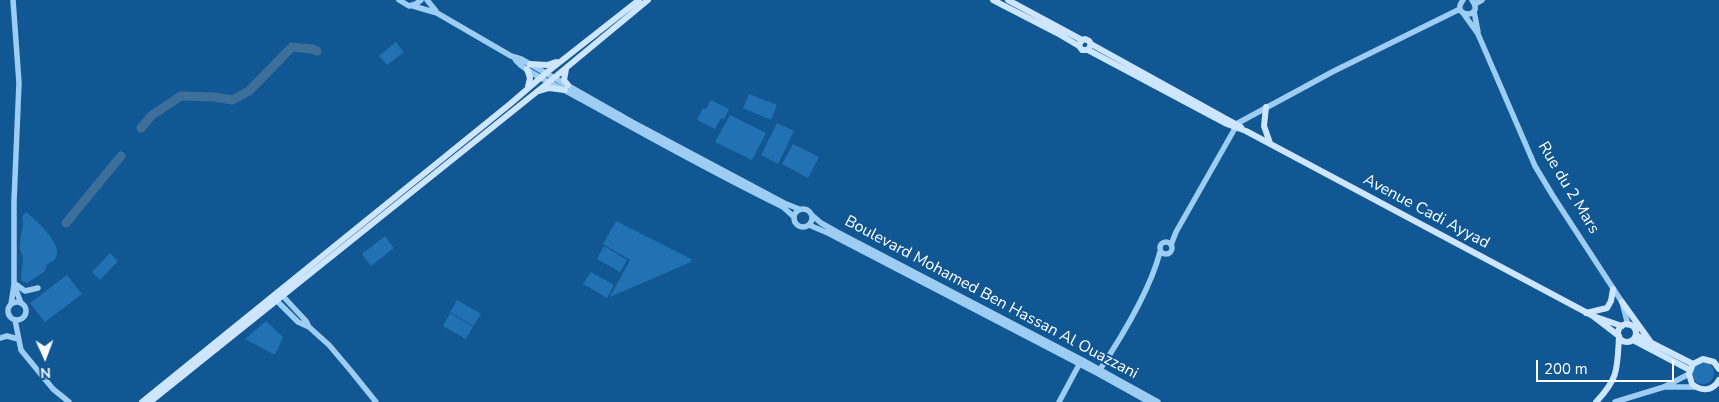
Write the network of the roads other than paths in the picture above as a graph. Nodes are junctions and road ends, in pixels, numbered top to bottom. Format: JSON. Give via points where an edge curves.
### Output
{"nodes":[{"id":1,"x":13,"y":0,"type":"edge"},
{"id":2,"x":399,"y":0,"type":"edge"},
{"id":3,"x":421,"y":0,"type":"edge"},
{"id":4,"x":427,"y":0,"type":"edge"},
{"id":5,"x":639,"y":0,"type":"edge"},
{"id":6,"x":648,"y":0,"type":"edge"},
{"id":7,"x":993,"y":0,"type":"edge"},
{"id":8,"x":1008,"y":0,"type":"edge"},
{"id":9,"x":1482,"y":0,"type":"edge"},
{"id":10,"x":1474,"y":5,"type":"edge"},
{"id":11,"x":413,"y":6,"type":"junction"},
{"id":12,"x":1461,"y":6,"type":"edge"},
{"id":13,"x":437,"y":13,"type":"junction"},
{"id":14,"x":1478,"y":34,"type":"junction"},
{"id":15,"x":1081,"y":43,"type":"junction"},
{"id":16,"x":562,"y":60,"type":"junction"},
{"id":17,"x":528,"y":66,"type":"junction"},
{"id":18,"x":568,"y":66,"type":"junction"},
{"id":19,"x":543,"y":75,"type":"junction"},
{"id":20,"x":552,"y":80,"type":"junction"},
{"id":21,"x":566,"y":88,"type":"junction"},
{"id":22,"x":527,"y":89,"type":"junction"},
{"id":23,"x":533,"y":94,"type":"junction"},
{"id":24,"x":1266,"y":107,"type":"junction"},
{"id":25,"x":1236,"y":125,"type":"junction"},
{"id":26,"x":1270,"y":144,"type":"junction"},
{"id":27,"x":799,"y":209,"type":"junction"},
{"id":28,"x":813,"y":216,"type":"junction"},
{"id":29,"x":794,"y":217,"type":"junction"},
{"id":30,"x":809,"y":225,"type":"junction"},
{"id":31,"x":1168,"y":243,"type":"junction"},
{"id":32,"x":1160,"y":252,"type":"junction"},
{"id":33,"x":1167,"y":254,"type":"junction"},
{"id":34,"x":1157,"y":264,"type":"junction"},
{"id":35,"x":14,"y":284,"type":"junction"},
{"id":36,"x":38,"y":288,"type":"dead end"},
{"id":37,"x":1613,"y":289,"type":"junction"},
{"id":38,"x":280,"y":293,"type":"junction"},
{"id":39,"x":274,"y":298,"type":"junction"},
{"id":40,"x":1622,"y":302,"type":"junction"},
{"id":41,"x":21,"y":303,"type":"junction"},
{"id":42,"x":11,"y":304,"type":"junction"},
{"id":43,"x":1586,"y":313,"type":"junction"},
{"id":44,"x":1593,"y":316,"type":"junction"},
{"id":45,"x":19,"y":320,"type":"junction"},
{"id":46,"x":1625,"y":326,"type":"junction"},
{"id":47,"x":309,"y":327,"type":"junction"},
{"id":48,"x":1619,"y":336,"type":"junction"},
{"id":49,"x":1634,"y":337,"type":"junction"},
{"id":50,"x":0,"y":338,"type":"edge"},
{"id":51,"x":18,"y":338,"type":"junction"},
{"id":52,"x":1652,"y":344,"type":"junction"},
{"id":53,"x":1080,"y":362,"type":"junction"},
{"id":54,"x":1716,"y":362,"type":"edge"},
{"id":55,"x":1691,"y":369,"type":"junction"},
{"id":56,"x":1719,"y":369,"type":"edge"},
{"id":57,"x":1099,"y":371,"type":"junction"},
{"id":58,"x":1719,"y":380,"type":"edge"},
{"id":59,"x":1664,"y":387,"type":"junction"},
{"id":60,"x":1696,"y":387,"type":"junction"},
{"id":61,"x":1710,"y":389,"type":"junction"},
{"id":62,"x":1719,"y":390,"type":"edge"},
{"id":63,"x":69,"y":402,"type":"edge"},
{"id":64,"x":142,"y":402,"type":"edge"},
{"id":65,"x":150,"y":402,"type":"edge"},
{"id":66,"x":376,"y":402,"type":"edge"},
{"id":67,"x":1059,"y":402,"type":"edge"},
{"id":68,"x":1149,"y":402,"type":"edge"},
{"id":69,"x":1158,"y":402,"type":"edge"},
{"id":70,"x":1596,"y":402,"type":"edge"},
{"id":71,"x":1616,"y":402,"type":"edge"}],
"edges":[{"from":1,"to":35,"type":"street","via":[[19,82]]},
{"from":2,"to":11,"type":"street"},
{"from":3,"to":11,"type":"street"},
{"from":4,"to":13,"type":"street"},
{"from":5,"to":16,"type":"main road"},
{"from":6,"to":18,"type":"main road"},
{"from":7,"to":15,"type":"main road"},
{"from":8,"to":15,"type":"main road"},
{"from":9,"to":10,"type":"street"},
{"from":10,"to":12,"type":"street","via":[[1470,14]]},
{"from":10,"to":14,"type":"street","name":"Rue du 2 Mars"},
{"from":11,"to":13,"type":"street"},
{"from":12,"to":14,"type":"street","name":"Rue du 2 Mars"},
{"from":12,"to":24,"type":"street"},
{"from":13,"to":17,"type":"street"},
{"from":14,"to":37,"type":"street","name":"Rue du 2 Mars","via":[[1535,166]]},
{"from":15,"to":25,"type":"main road","name":"Avenue Cadi Ayyad","via":[[1082,50],[1090,47],[1226,124]]},
{"from":16,"to":17,"type":"main road"},
{"from":16,"to":19,"type":"main road"},
{"from":17,"to":19,"type":"street"},
{"from":17,"to":22,"type":"main road","via":[[530,83]]},
{"from":18,"to":20,"type":"main road"},
{"from":18,"to":21,"type":"main road","via":[[564,76]]},
{"from":19,"to":20,"type":"street"},
{"from":19,"to":22,"type":"main road"},
{"from":20,"to":21,"type":"street"},
{"from":20,"to":23,"type":"main road"},
{"from":21,"to":23,"type":"main road","via":[[549,88]]},
{"from":21,"to":27,"type":"street"},
{"from":21,"to":29,"type":"street","via":[[632,128],[783,207]]},
{"from":22,"to":38,"type":"main road"},
{"from":23,"to":38,"type":"main road"},
{"from":24,"to":25,"type":"street"},
{"from":24,"to":26,"type":"main road","via":[[1264,126]]},
{"from":25,"to":26,"type":"main road","name":"Avenue Cadi Ayyad"},
{"from":25,"to":31,"type":"street"},
{"from":26,"to":43,"type":"main road","name":"Avenue Cadi Ayyad"},
{"from":27,"to":28,"type":"street","via":[[807,209]]},
{"from":27,"to":29,"type":"street"},
{"from":28,"to":30,"type":"street"},
{"from":28,"to":53,"type":"street","name":"Boulevard Mohamed Ben Hassan Al Ouazzani","via":[[837,232]]},
{"from":29,"to":30,"type":"street","via":[[798,226]]},
{"from":30,"to":53,"type":"street","name":"Boulevard Mohamed Ben Hassan Al Ouazzani"},
{"from":31,"to":32,"type":"street","via":[[1160,244]]},
{"from":31,"to":33,"type":"street","via":[[1172,251]]},
{"from":32,"to":33,"type":"street"},
{"from":32,"to":34,"type":"street"},
{"from":33,"to":34,"type":"street"},
{"from":34,"to":57,"type":"street","via":[[1124,331]]},
{"from":35,"to":36,"type":"street","via":[[25,290]]},
{"from":35,"to":41,"type":"street"},
{"from":35,"to":42,"type":"street"},
{"from":37,"to":40,"type":"street","name":"Rue du 2 Mars"},
{"from":37,"to":43,"type":"main road","via":[[1608,308]]},
{"from":38,"to":39,"type":"main road"},
{"from":38,"to":47,"type":"street"},
{"from":39,"to":47,"type":"street","via":[[298,322]]},
{"from":39,"to":64,"type":"main road"},
{"from":39,"to":65,"type":"main road"},
{"from":40,"to":46,"type":"street","name":"Rue du 2 Mars"},
{"from":40,"to":52,"type":"main road"},
{"from":41,"to":42,"type":"street"},
{"from":41,"to":45,"type":"street","via":[[26,311]]},
{"from":42,"to":45,"type":"street","via":[[8,314]]},
{"from":43,"to":44,"type":"main road","name":"Avenue Cadi Ayyad"},
{"from":44,"to":46,"type":"main road","name":"Avenue Cadi Ayyad"},
{"from":44,"to":48,"type":"main road","name":"Avenue Cadi Ayyad"},
{"from":45,"to":51,"type":"street"},
{"from":46,"to":48,"type":"main road","via":[[1619,330]]},
{"from":46,"to":49,"type":"main road","via":[[1634,328]]},
{"from":47,"to":66,"type":"street","via":[[329,345]]},
{"from":48,"to":49,"type":"main road","via":[[1624,342]]},
{"from":48,"to":70,"type":"main road","via":[[1617,371],[1610,387]]},
{"from":49,"to":52,"type":"main road"},
{"from":49,"to":55,"type":"main road"},
{"from":50,"to":51,"type":"street"},
{"from":51,"to":63,"type":"street","via":[[21,350],[53,389]]},
{"from":52,"to":55,"type":"main road"},
{"from":53,"to":57,"type":"street","name":"Boulevard Mohamed Ben Hassan Al Ouazzani"},
{"from":53,"to":67,"type":"street"},
{"from":54,"to":55,"type":"main road","via":[[1703,359]]},
{"from":54,"to":56,"type":"main road"},
{"from":55,"to":59,"type":"street"},
{"from":55,"to":60,"type":"main road","via":[[1692,384]]},
{"from":57,"to":68,"type":"street","name":"Boulevard Mohamed Ben Hassan Al Ouazzani"},
{"from":57,"to":69,"type":"street","name":"Boulevard Mohamed Ben Hassan Al Ouazzani"},
{"from":58,"to":61,"type":"main road"},
{"from":59,"to":60,"type":"street"},
{"from":59,"to":71,"type":"street"},
{"from":60,"to":61,"type":"main road"},
{"from":61,"to":62,"type":"main road"}]}
